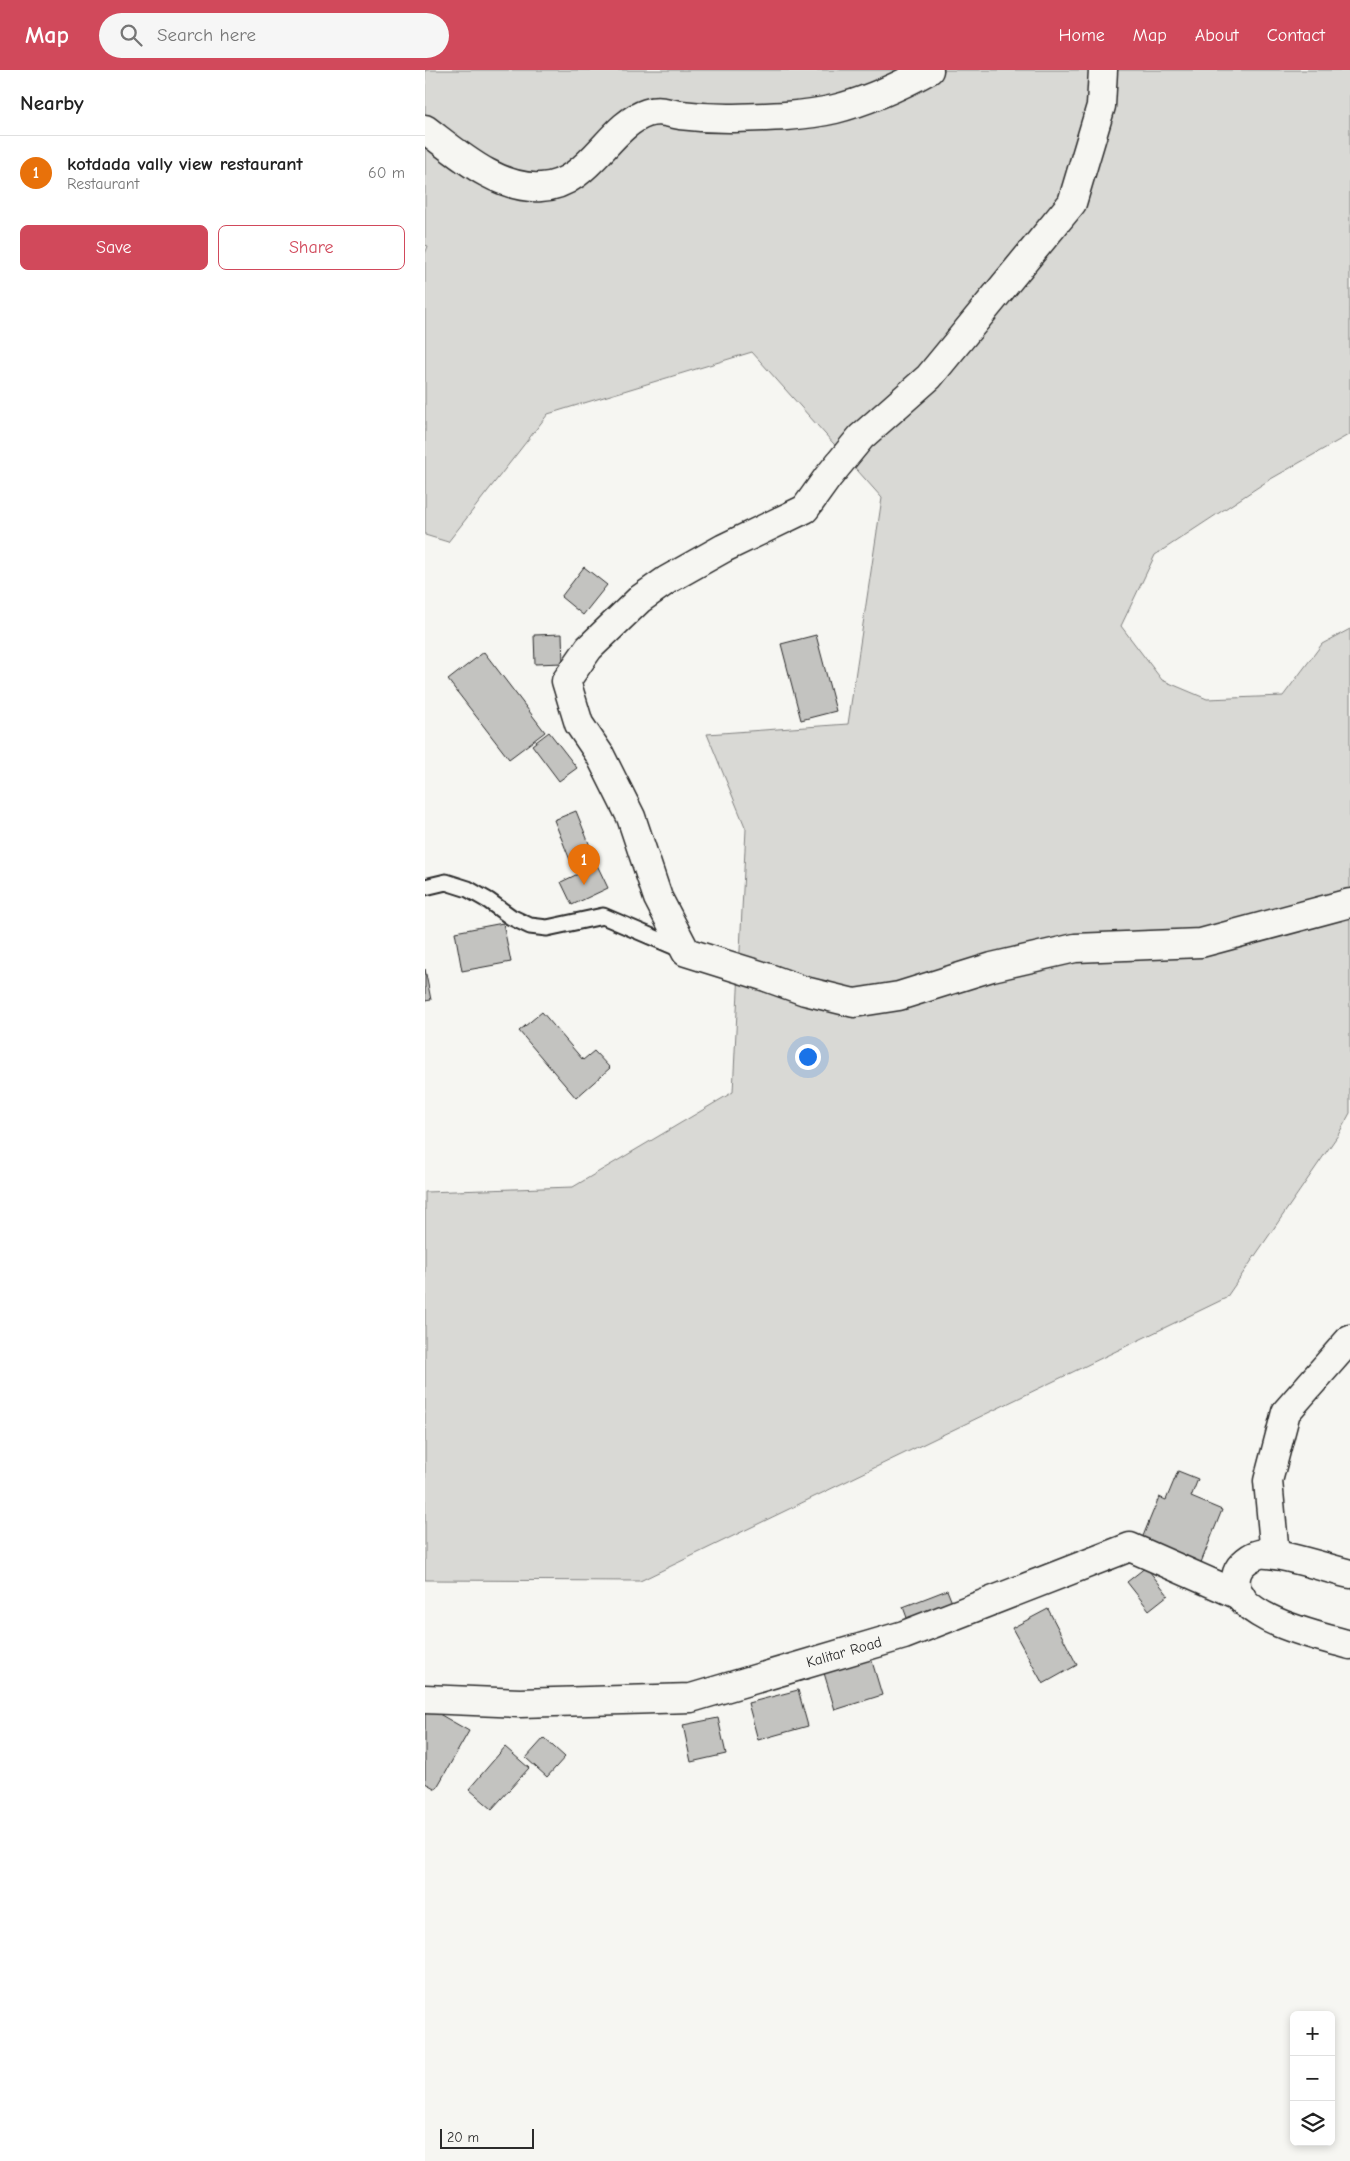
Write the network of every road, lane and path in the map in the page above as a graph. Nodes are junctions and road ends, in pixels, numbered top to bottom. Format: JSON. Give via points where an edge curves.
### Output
{"nodes":[{"id":1,"x":929,"y":70,"type":"edge"},
{"id":2,"x":1103,"y":70,"type":"edge"},
{"id":3,"x":425,"y":129,"type":"edge"},
{"id":4,"x":425,"y":887,"type":"edge"},
{"id":5,"x":1350,"y":903,"type":"edge"},
{"id":6,"x":686,"y":952,"type":"junction"},
{"id":7,"x":1350,"y":1339,"type":"edge"},
{"id":8,"x":1275,"y":1555,"type":"junction"},
{"id":9,"x":1350,"y":1574,"type":"edge"},
{"id":10,"x":1241,"y":1596,"type":"junction"},
{"id":11,"x":1350,"y":1645,"type":"edge"},
{"id":12,"x":425,"y":1698,"type":"edge"}],
"edges":[{"from":1,"to":3,"type":"street","via":[[836,109],[805,114],[728,118],[679,115],[663,110],[647,113],[633,119],[582,170],[555,184],[541,187],[498,179]]},
{"from":2,"to":6,"type":"street","via":[[1101,106],[1072,203],[929,377],[861,437],[805,509],[724,548],[640,599],[589,648],[566,681],[579,724],[600,755],[631,817],[658,898]]},
{"from":4,"to":6,"type":"lane","via":[[446,882],[468,889],[489,900],[511,918],[530,926],[547,928],[603,916]]},
{"from":5,"to":6,"type":"street","via":[[1201,943],[1075,948],[992,967],[899,996],[854,1002],[805,992]]},
{"from":7,"to":8,"type":"street","via":[[1285,1412],[1268,1481]]},
{"from":8,"to":9,"type":"street"},
{"from":8,"to":10,"type":"street","via":[[1260,1554],[1243,1565],[1237,1573],[1236,1586]]},
{"from":10,"to":11,"type":"street","name":"Kalitar Road","via":[[1249,1606],[1277,1623]]},
{"from":10,"to":12,"type":"street","name":"Kalitar Road","via":[[1130,1547],[904,1635],[691,1698],[520,1703]]}]}
